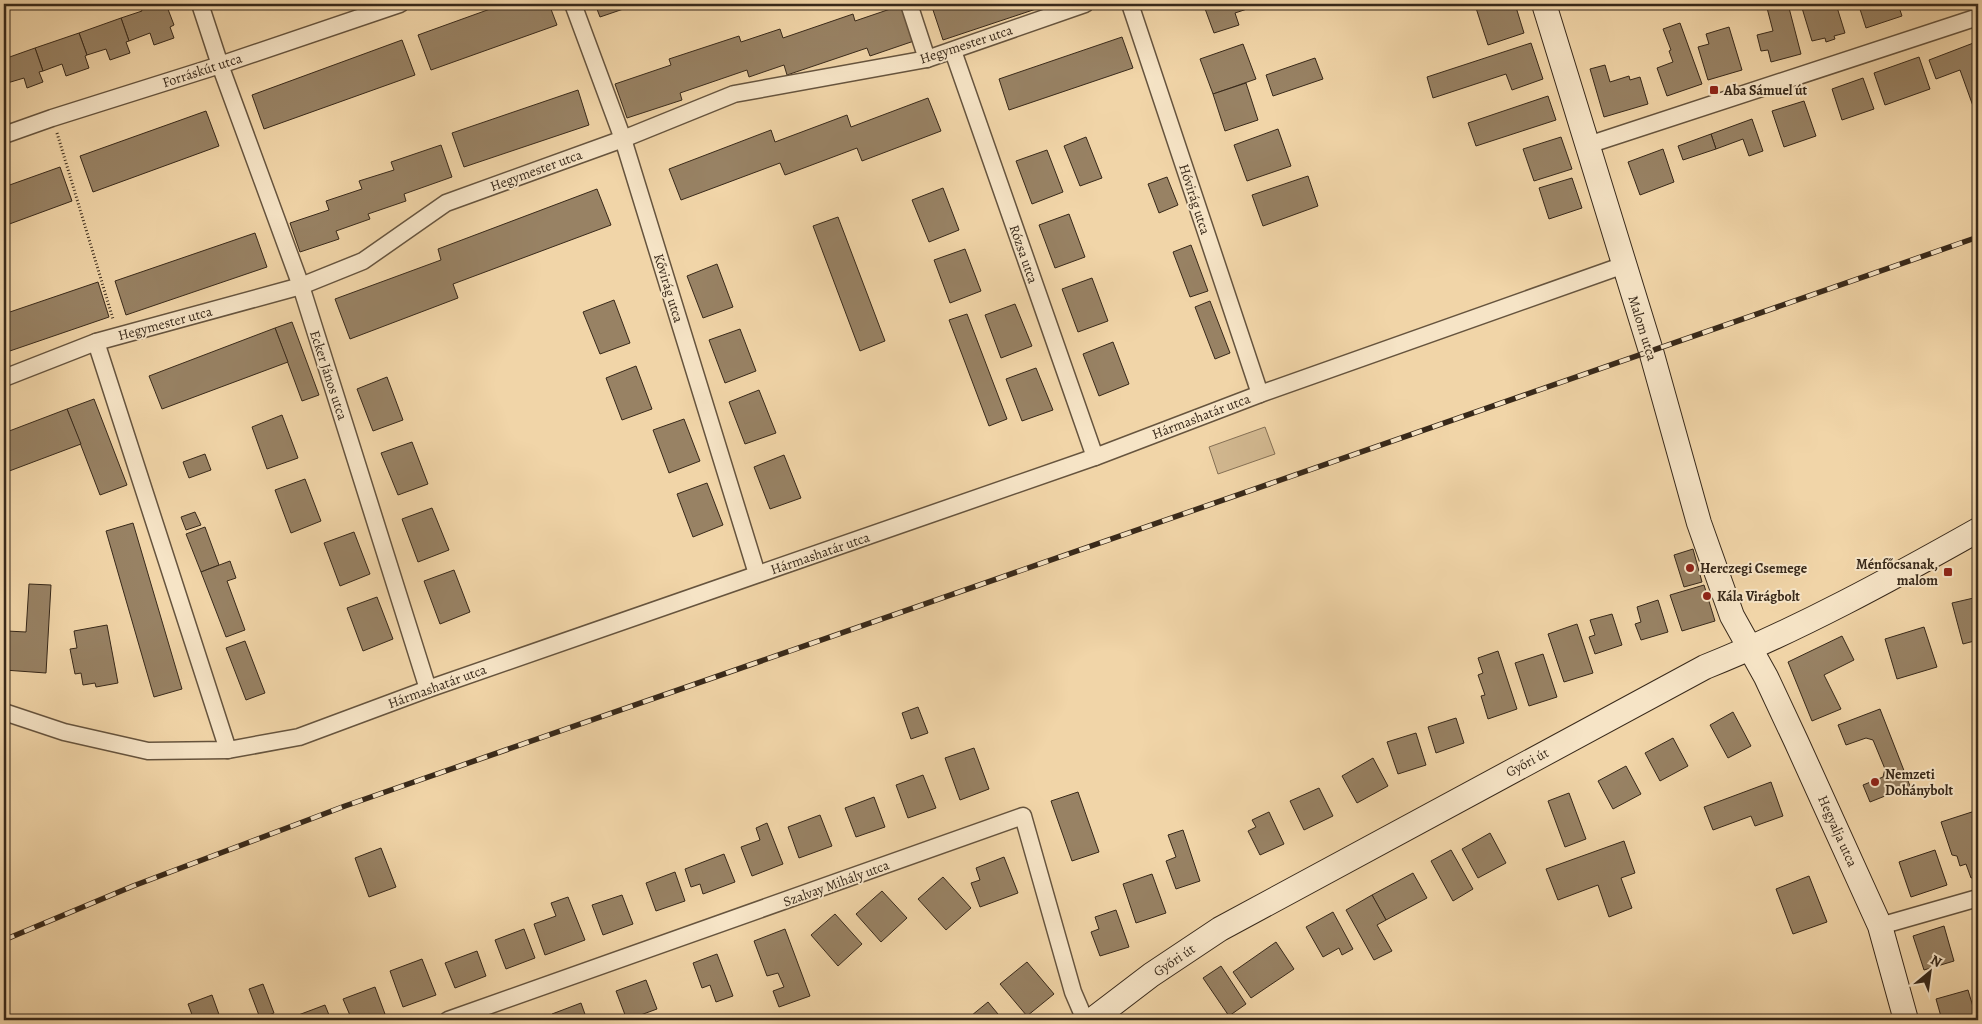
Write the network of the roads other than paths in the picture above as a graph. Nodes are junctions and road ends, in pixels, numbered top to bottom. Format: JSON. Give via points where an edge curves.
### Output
{"nodes":[{"id":1,"x":200,"y":4,"type":"edge"},
{"id":2,"x":400,"y":4,"type":"edge"},
{"id":3,"x":573,"y":4,"type":"edge"},
{"id":4,"x":909,"y":4,"type":"edge"},
{"id":5,"x":1085,"y":4,"type":"edge"},
{"id":6,"x":1130,"y":4,"type":"edge"},
{"id":7,"x":1544,"y":4,"type":"edge"},
{"id":8,"x":1978,"y":17,"type":"edge"},
{"id":9,"x":953,"y":51,"type":"junction"},
{"id":10,"x":927,"y":59,"type":"junction"},
{"id":11,"x":220,"y":65,"type":"junction"},
{"id":12,"x":4,"y":135,"type":"edge"},
{"id":13,"x":623,"y":138,"type":"junction"},
{"id":14,"x":1588,"y":145,"type":"junction"},
{"id":15,"x":1624,"y":265,"type":"junction"},
{"id":16,"x":301,"y":286,"type":"junction"},
{"id":17,"x":96,"y":342,"type":"junction"},
{"id":18,"x":4,"y":378,"type":"edge"},
{"id":19,"x":1260,"y":394,"type":"junction"},
{"id":20,"x":1095,"y":457,"type":"junction"},
{"id":21,"x":1978,"y":530,"type":"edge"},
{"id":22,"x":757,"y":574,"type":"junction"},
{"id":23,"x":1750,"y":649,"type":"junction"},
{"id":24,"x":428,"y":688,"type":"junction"},
{"id":25,"x":4,"y":712,"type":"edge"},
{"id":26,"x":228,"y":750,"type":"junction"},
{"id":27,"x":1978,"y":898,"type":"edge"},
{"id":28,"x":1880,"y":926,"type":"junction"},
{"id":29,"x":448,"y":1020,"type":"edge"},
{"id":30,"x":1085,"y":1020,"type":"edge"},
{"id":31,"x":1092,"y":1020,"type":"edge"},
{"id":32,"x":1906,"y":1020,"type":"edge"}],
"edges":[{"from":1,"to":11,"type":"street","name":"Ecker János utca"},
{"from":2,"to":11,"type":"street","name":"Forráskút utca"},
{"from":3,"to":13,"type":"street","name":"Kővirág utca"},
{"from":4,"to":10,"type":"street"},
{"from":5,"to":9,"type":"street","name":"Hegymester utca"},
{"from":6,"to":19,"type":"street","name":"Hóvirág utca"},
{"from":7,"to":14,"type":"main road","name":"Malom utca"},
{"from":8,"to":14,"type":"street"},
{"from":9,"to":10,"type":"street","name":"Hegymester utca"},
{"from":9,"to":20,"type":"street","name":"Rózsa utca"},
{"from":10,"to":13,"type":"street","name":"Hegymester utca","via":[[734,94]]},
{"from":11,"to":12,"type":"street","name":"Forráskút utca"},
{"from":11,"to":16,"type":"street","name":"Ecker János utca"},
{"from":13,"to":16,"type":"street","name":"Hegymester utca","via":[[446,203],[363,261]]},
{"from":13,"to":22,"type":"street","name":"Kővirág utca"},
{"from":14,"to":15,"type":"main road","name":"Malom utca"},
{"from":15,"to":19,"type":"street","name":"Hármashatár utca"},
{"from":15,"to":23,"type":"main road","name":"Malom utca","via":[[1699,523],[1732,616]]},
{"from":16,"to":17,"type":"street","name":"Hegymester utca"},
{"from":16,"to":24,"type":"street","name":"Ecker János utca"},
{"from":17,"to":18,"type":"street","name":"Hegymester utca"},
{"from":17,"to":26,"type":"street"},
{"from":19,"to":20,"type":"street","name":"Hármashatár utca"},
{"from":20,"to":22,"type":"street","name":"Hármashatár utca"},
{"from":21,"to":23,"type":"main road","name":"Győri út"},
{"from":22,"to":24,"type":"street","name":"Hármashatár utca"},
{"from":23,"to":28,"type":"main road","name":"Hegyalja utca","via":[[1825,802]]},
{"from":23,"to":31,"type":"main road","name":"Győri út","via":[[1705,666],[1220,929]]},
{"from":24,"to":26,"type":"street","name":"Hármashatár utca","via":[[299,737]]},
{"from":25,"to":26,"type":"street","name":"Hármashatár utca","via":[[64,732],[148,751]]},
{"from":27,"to":28,"type":"street"},
{"from":28,"to":32,"type":"main road","name":"Hegyalja utca"},
{"from":29,"to":30,"type":"street","name":"Szalvay Mihály utca","via":[[1023,816],[1073,992]]}]}
